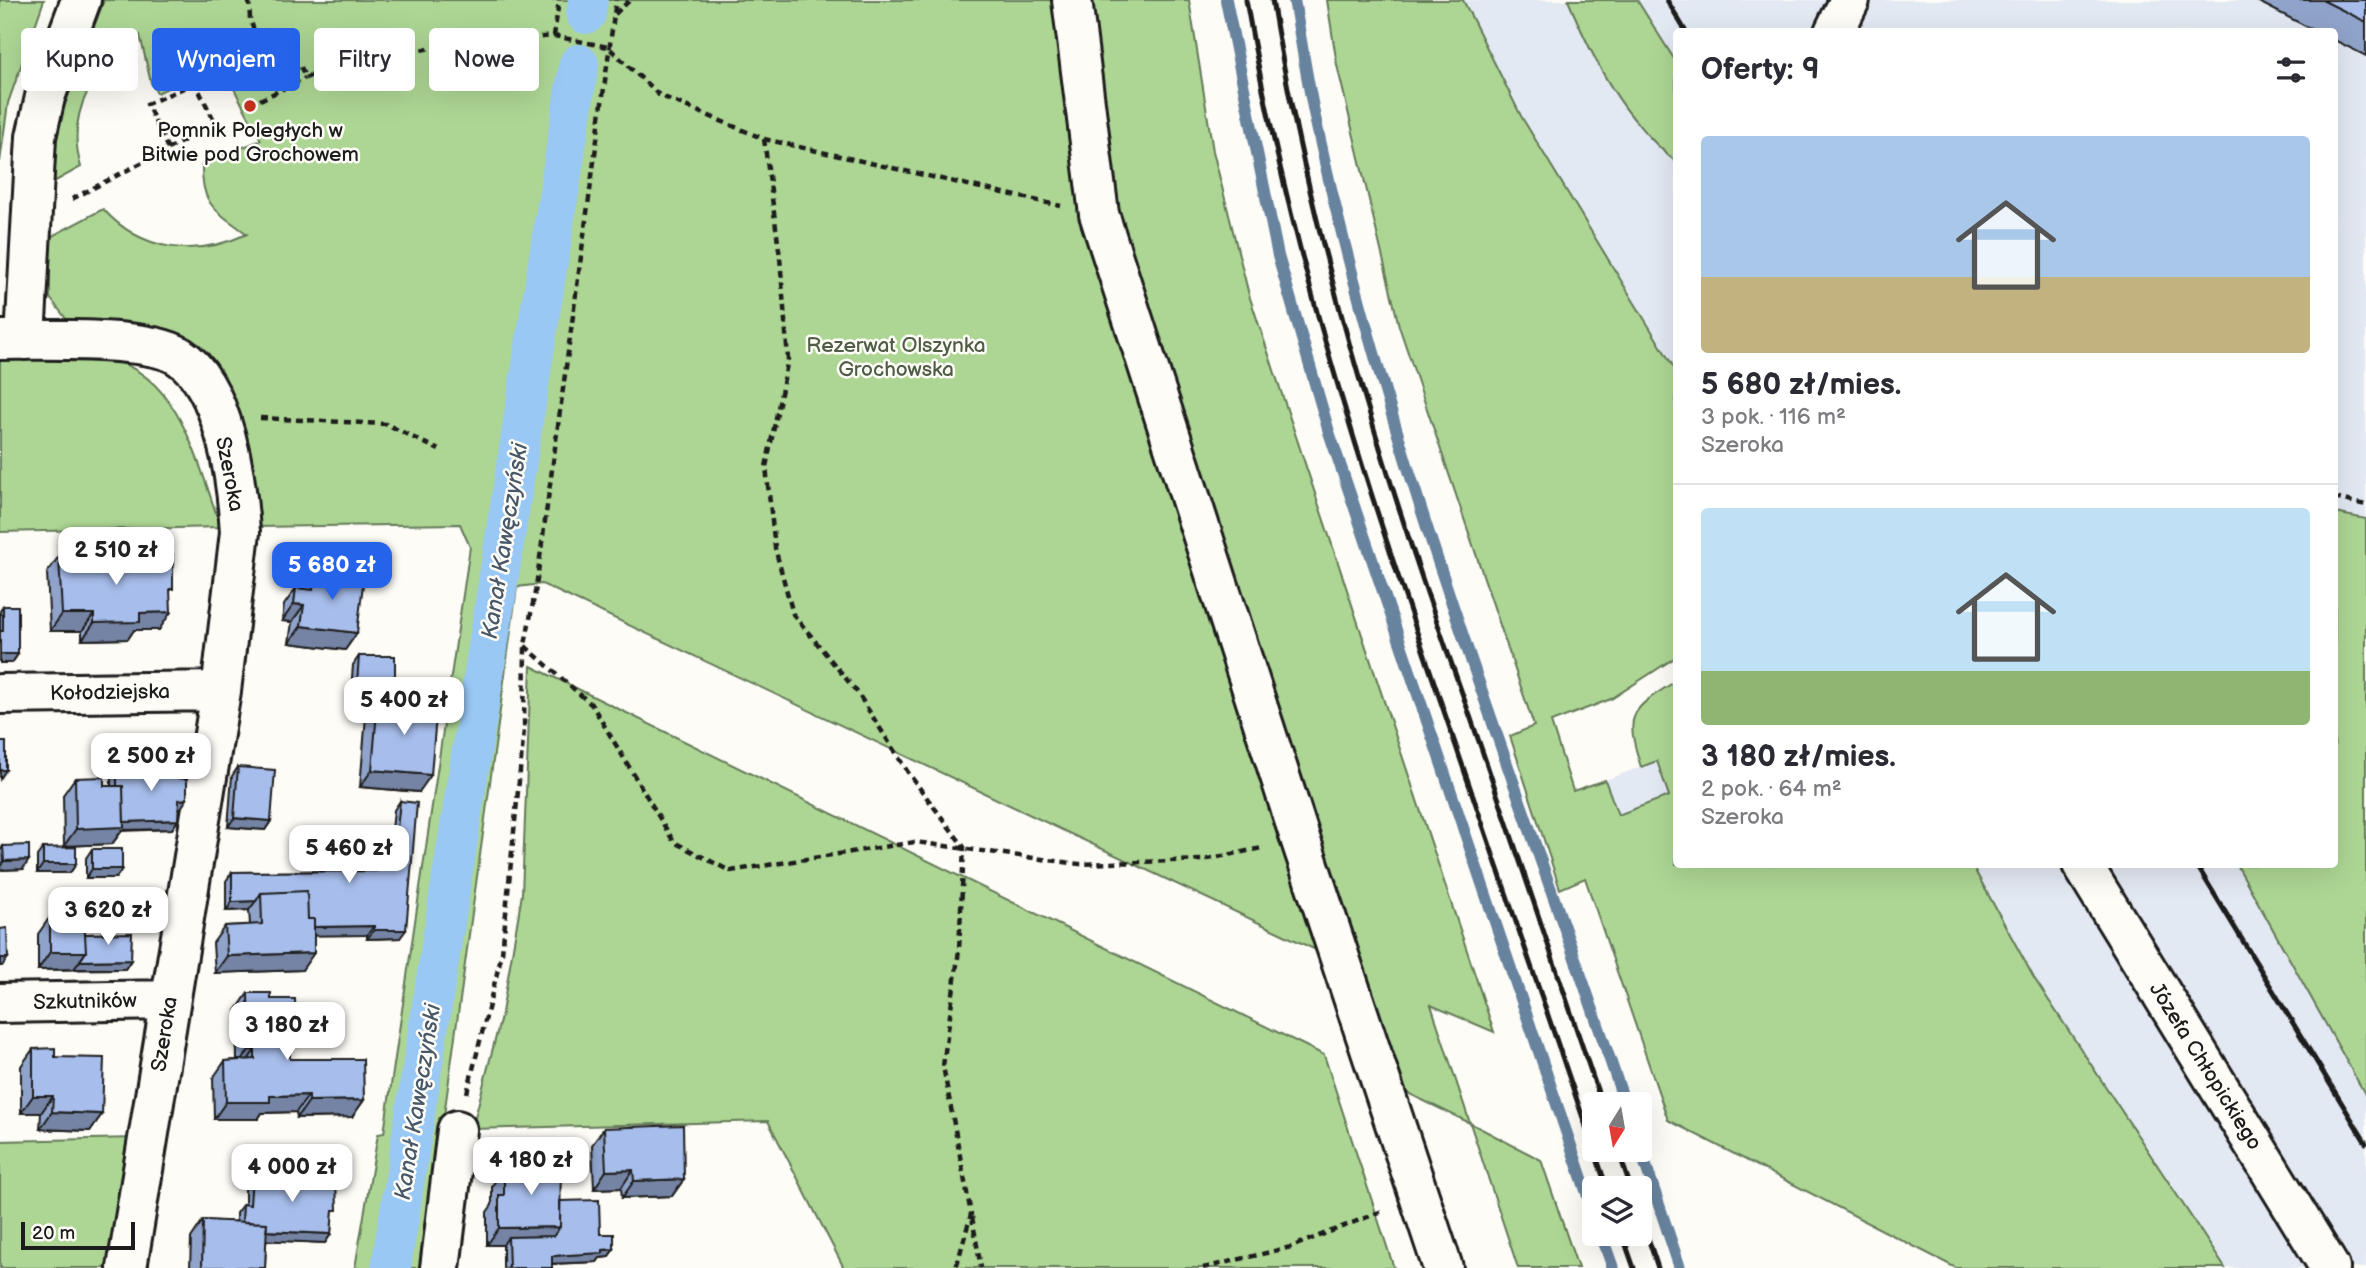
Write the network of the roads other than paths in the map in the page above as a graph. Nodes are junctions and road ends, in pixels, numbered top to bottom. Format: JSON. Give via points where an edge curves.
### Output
{"nodes":[{"id":1,"x":80,"y":0,"type":"edge"},
{"id":2,"x":1072,"y":0,"type":"edge"},
{"id":3,"x":1850,"y":0,"type":"edge"},
{"id":4,"x":1836,"y":28,"type":"edge"},
{"id":5,"x":13,"y":340,"type":"edge"},
{"id":6,"x":221,"y":691,"type":"junction"},
{"id":7,"x":0,"y":694,"type":"edge"},
{"id":8,"x":2084,"y":868,"type":"edge"},
{"id":9,"x":169,"y":1000,"type":"junction"},
{"id":10,"x":0,"y":1003,"type":"edge"},
{"id":11,"x":457,"y":1130,"type":"road end"},
{"id":12,"x":127,"y":1268,"type":"edge"},
{"id":13,"x":440,"y":1268,"type":"edge"},
{"id":14,"x":1443,"y":1268,"type":"edge"},
{"id":15,"x":2330,"y":1268,"type":"edge"}],
"edges":[{"from":1,"to":5,"type":"street","name":"Szeroka","via":[[34,147]]},
{"from":2,"to":14,"type":"street","via":[[1099,214]]},
{"from":3,"to":4,"type":"street"},
{"from":5,"to":6,"type":"street","name":"Szeroka","via":[[122,342],[178,354],[203,381],[219,416],[234,478],[240,532]]},
{"from":6,"to":7,"type":"street","name":"Kołodziejska"},
{"from":6,"to":9,"type":"street","name":"Szeroka"},
{"from":8,"to":15,"type":"street","name":"Józefa Chłopickiego"},
{"from":9,"to":10,"type":"street","name":"Szkutników"},
{"from":9,"to":12,"type":"street","name":"Szeroka"},
{"from":11,"to":13,"type":"street"}]}
